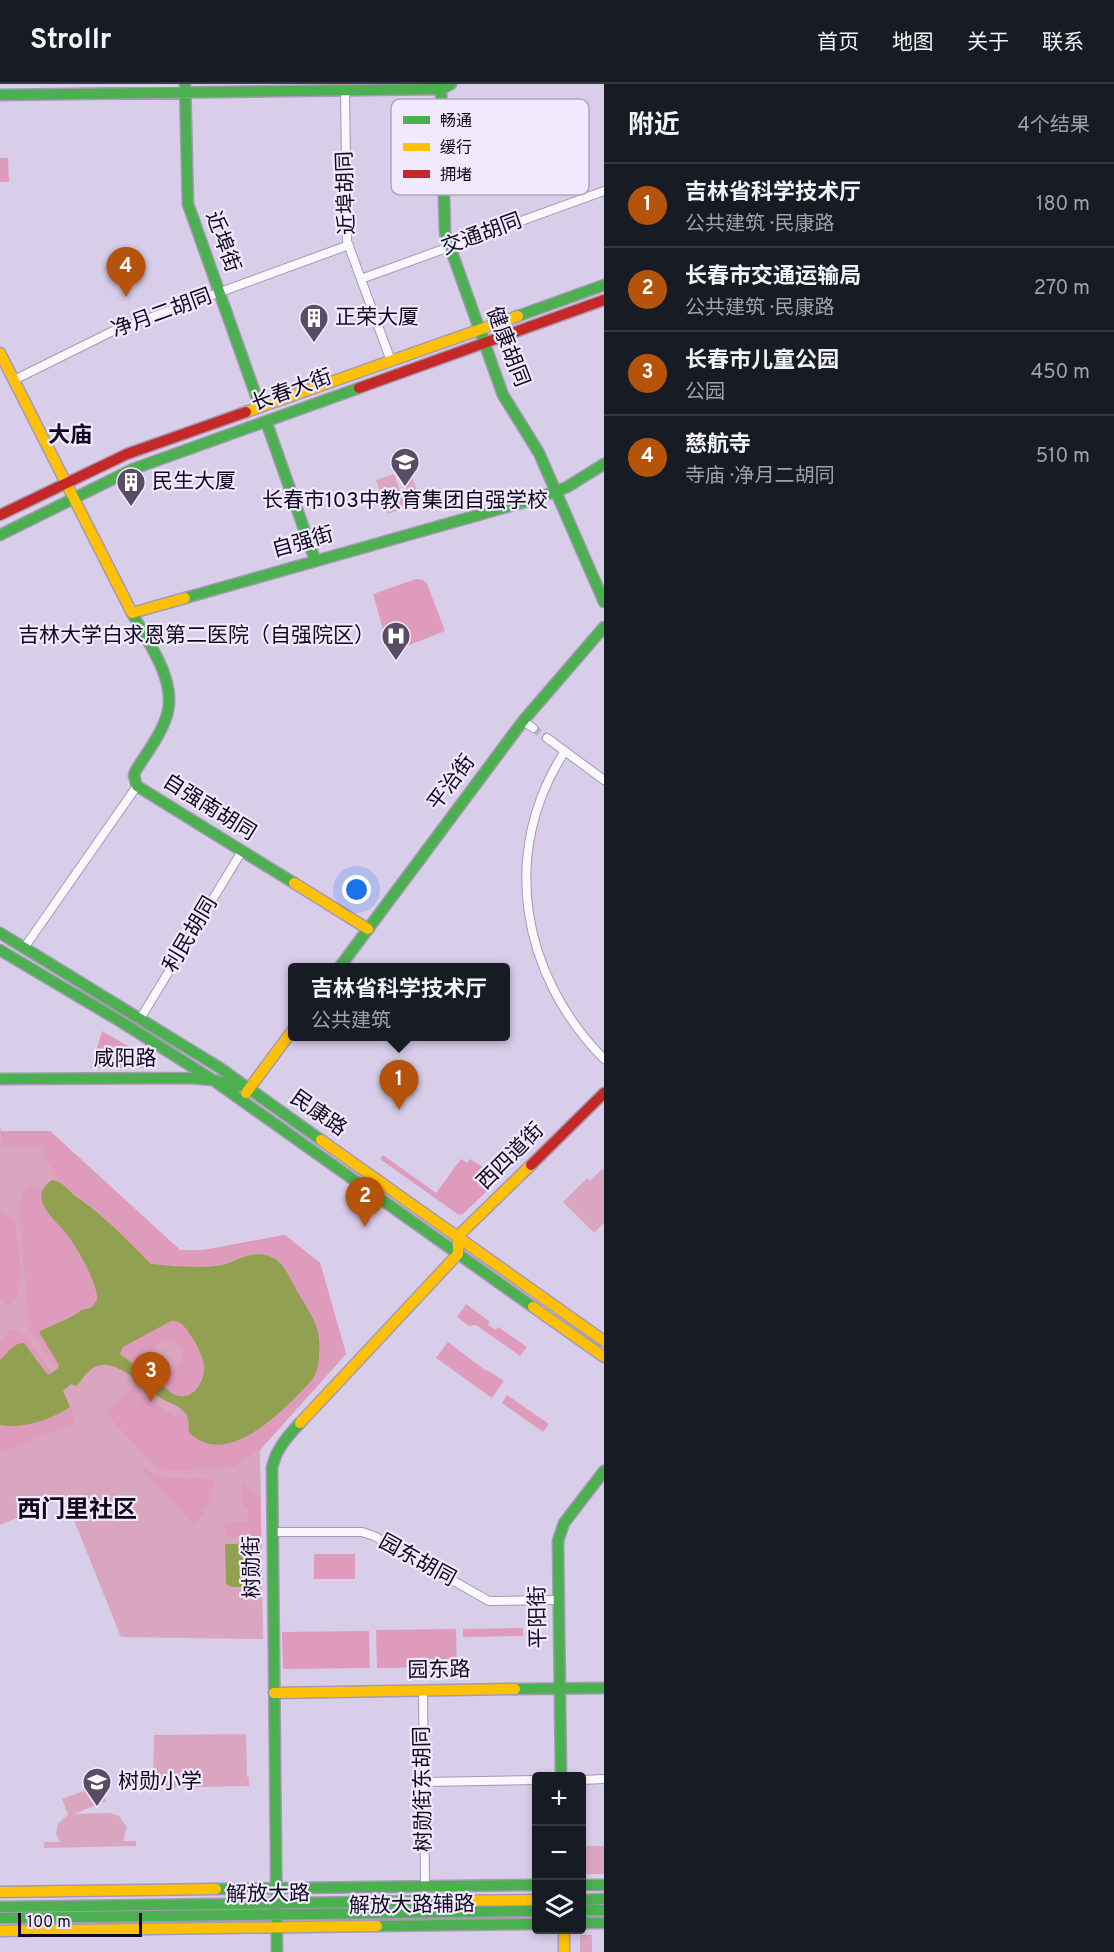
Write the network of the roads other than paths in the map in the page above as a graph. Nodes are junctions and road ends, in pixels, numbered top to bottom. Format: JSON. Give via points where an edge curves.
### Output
{"nodes":[{"id":1,"x":446,"y":86,"type":"edge"},
{"id":2,"x":185,"y":88,"type":"edge"},
{"id":3,"x":63,"y":89,"type":"edge"},
{"id":4,"x":345,"y":90,"type":"junction"},
{"id":5,"x":0,"y":95,"type":"edge"},
{"id":6,"x":604,"y":191,"type":"edge"},
{"id":7,"x":445,"y":195,"type":"edge"},
{"id":8,"x":349,"y":245,"type":"junction"},
{"id":9,"x":450,"y":247,"type":"junction"},
{"id":10,"x":361,"y":279,"type":"junction"},
{"id":11,"x":604,"y":285,"type":"edge"},
{"id":12,"x":219,"y":292,"type":"junction"},
{"id":13,"x":604,"y":300,"type":"edge"},
{"id":14,"x":479,"y":330,"type":"junction"},
{"id":15,"x":484,"y":343,"type":"junction"},
{"id":16,"x":0,"y":353,"type":"edge"},
{"id":17,"x":391,"y":361,"type":"junction"},
{"id":18,"x":14,"y":380,"type":"junction"},
{"id":19,"x":260,"y":407,"type":"junction"},
{"id":20,"x":266,"y":422,"type":"junction"},
{"id":21,"x":604,"y":464,"type":"edge"},
{"id":22,"x":66,"y":482,"type":"junction"},
{"id":23,"x":556,"y":492,"type":"junction"},
{"id":24,"x":73,"y":497,"type":"junction"},
{"id":25,"x":0,"y":515,"type":"edge"},
{"id":26,"x":0,"y":535,"type":"edge"},
{"id":27,"x":315,"y":560,"type":"junction"},
{"id":28,"x":604,"y":602,"type":"edge"},
{"id":29,"x":132,"y":613,"type":"junction"},
{"id":30,"x":604,"y":627,"type":"edge"},
{"id":31,"x":523,"y":721,"type":"junction"},
{"id":32,"x":533,"y":728,"type":"tunnel mouth"},
{"id":33,"x":547,"y":738,"type":"tunnel mouth"},
{"id":34,"x":565,"y":751,"type":"junction"},
{"id":35,"x":604,"y":780,"type":"edge"},
{"id":36,"x":137,"y":786,"type":"junction"},
{"id":37,"x":242,"y":851,"type":"junction"},
{"id":38,"x":368,"y":929,"type":"junction"},
{"id":39,"x":0,"y":933,"type":"edge"},
{"id":40,"x":24,"y":948,"type":"junction"},
{"id":41,"x":0,"y":950,"type":"edge"},
{"id":42,"x":343,"y":963,"type":"edge"},
{"id":43,"x":140,"y":1019,"type":"junction"},
{"id":44,"x":288,"y":1037,"type":"edge"},
{"id":45,"x":604,"y":1059,"type":"edge"},
{"id":46,"x":0,"y":1079,"type":"edge"},
{"id":47,"x":213,"y":1080,"type":"junction"},
{"id":48,"x":250,"y":1089,"type":"junction"},
{"id":49,"x":604,"y":1093,"type":"edge"},
{"id":50,"x":241,"y":1100,"type":"junction"},
{"id":51,"x":458,"y":1236,"type":"junction"},
{"id":52,"x":458,"y":1254,"type":"junction"},
{"id":53,"x":604,"y":1341,"type":"edge"},
{"id":54,"x":604,"y":1357,"type":"edge"},
{"id":55,"x":604,"y":1471,"type":"edge"},
{"id":56,"x":273,"y":1532,"type":"junction"},
{"id":57,"x":558,"y":1600,"type":"junction"},
{"id":58,"x":604,"y":1688,"type":"edge"},
{"id":59,"x":560,"y":1689,"type":"junction"},
{"id":60,"x":423,"y":1691,"type":"junction"},
{"id":61,"x":274,"y":1693,"type":"junction"},
{"id":62,"x":561,"y":1772,"type":"edge"},
{"id":63,"x":604,"y":1779,"type":"edge"},
{"id":64,"x":532,"y":1780,"type":"edge"},
{"id":65,"x":586,"y":1780,"type":"edge"},
{"id":66,"x":424,"y":1782,"type":"junction"},
{"id":67,"x":586,"y":1885,"type":"edge"},
{"id":68,"x":604,"y":1885,"type":"edge"},
{"id":69,"x":532,"y":1886,"type":"edge"},
{"id":70,"x":425,"y":1887,"type":"junction"},
{"id":71,"x":277,"y":1889,"type":"junction"},
{"id":72,"x":0,"y":1893,"type":"edge"},
{"id":73,"x":604,"y":1899,"type":"edge"},
{"id":74,"x":532,"y":1900,"type":"edge"},
{"id":75,"x":586,"y":1900,"type":"edge"},
{"id":76,"x":0,"y":1907,"type":"edge"},
{"id":77,"x":277,"y":1909,"type":"junction"},
{"id":78,"x":586,"y":1910,"type":"edge"},
{"id":79,"x":604,"y":1910,"type":"edge"},
{"id":80,"x":532,"y":1911,"type":"edge"},
{"id":81,"x":0,"y":1918,"type":"edge"},
{"id":82,"x":586,"y":1923,"type":"edge"},
{"id":83,"x":604,"y":1923,"type":"edge"},
{"id":84,"x":532,"y":1924,"type":"edge"},
{"id":85,"x":277,"y":1927,"type":"junction"},
{"id":86,"x":0,"y":1931,"type":"edge"},
{"id":87,"x":564,"y":1934,"type":"edge"},
{"id":88,"x":278,"y":1952,"type":"edge"},
{"id":89,"x":564,"y":1952,"type":"edge"}],
"edges":[{"from":1,"to":4,"type":"street"},
{"from":2,"to":3,"type":"street"},
{"from":2,"to":4,"type":"street"},
{"from":2,"to":12,"type":"street","name":"近埠街","via":[[188,204]]},
{"from":3,"to":5,"type":"street"},
{"from":4,"to":8,"type":"street","name":"近埠胡同"},
{"from":6,"to":9,"type":"street","name":"交通胡同"},
{"from":7,"to":9,"type":"street","name":"健康胡同","via":[[445,233]]},
{"from":8,"to":10,"type":"street","name":"近埠胡同"},
{"from":8,"to":12,"type":"street","name":"净月二胡同"},
{"from":9,"to":10,"type":"street","name":"交通胡同"},
{"from":9,"to":14,"type":"street","name":"健康胡同"},
{"from":10,"to":17,"type":"street","name":"近埠胡同"},
{"from":11,"to":14,"type":"street","name":"长春大街"},
{"from":12,"to":18,"type":"street","name":"净月二胡同","via":[[111,332]]},
{"from":12,"to":19,"type":"street","name":"近埠街"},
{"from":13,"to":15,"type":"street","name":"长春大街"},
{"from":14,"to":15,"type":"street","name":"健康胡同"},
{"from":14,"to":17,"type":"street","name":"长春大街"},
{"from":15,"to":20,"type":"street","name":"长春大街"},
{"from":15,"to":23,"type":"street","name":"健康胡同","via":[[503,395],[539,453]]},
{"from":16,"to":18,"type":"street"},
{"from":17,"to":19,"type":"street","name":"长春大街"},
{"from":18,"to":22,"type":"street"},
{"from":19,"to":22,"type":"street","name":"长春大街","via":[[127,454]]},
{"from":20,"to":24,"type":"street","name":"长春大街","via":[[133,469]]},
{"from":20,"to":27,"type":"street"},
{"from":21,"to":23,"type":"street","name":"自强街"},
{"from":22,"to":24,"type":"street"},
{"from":22,"to":25,"type":"street","name":"长春大街"},
{"from":23,"to":27,"type":"street","name":"自强街"},
{"from":23,"to":28,"type":"street","name":"健康胡同"},
{"from":24,"to":26,"type":"street","name":"长春大街"},
{"from":24,"to":29,"type":"street"},
{"from":27,"to":29,"type":"street","name":"自强街"},
{"from":29,"to":36,"type":"street","via":[[166,680],[170,702],[166,717],[135,772]]},
{"from":30,"to":31,"type":"street","name":"平治街"},
{"from":31,"to":32,"type":"street"},
{"from":31,"to":38,"type":"street","name":"平治街"},
{"from":33,"to":34,"type":"street"},
{"from":34,"to":35,"type":"street"},
{"from":34,"to":45,"type":"street","via":[[546,783],[531,831],[526,873],[529,915],[556,997]]},
{"from":36,"to":37,"type":"street","name":"自强南胡同"},
{"from":36,"to":40,"type":"street","name":"自强南胡同"},
{"from":37,"to":38,"type":"street","name":"自强南胡同"},
{"from":37,"to":43,"type":"street","name":"利民胡同"},
{"from":38,"to":42,"type":"street","name":"平治街"},
{"from":39,"to":40,"type":"street","name":"民康路"},
{"from":40,"to":43,"type":"street","name":"民康路"},
{"from":41,"to":47,"type":"street","name":"民康路"},
{"from":43,"to":48,"type":"street","name":"民康路"},
{"from":44,"to":48,"type":"street"},
{"from":46,"to":47,"type":"street","name":"咸阳路"},
{"from":47,"to":48,"type":"street","name":"咸阳路"},
{"from":47,"to":50,"type":"street","name":"民康路"},
{"from":48,"to":50,"type":"street"},
{"from":48,"to":51,"type":"street","name":"民康路"},
{"from":49,"to":51,"type":"street","name":"西四道街"},
{"from":50,"to":52,"type":"street","name":"民康路"},
{"from":51,"to":52,"type":"street"},
{"from":51,"to":53,"type":"street","name":"民康路"},
{"from":52,"to":54,"type":"street","name":"民康路"},
{"from":52,"to":56,"type":"street","name":"树勋街","via":[[278,1447],[272,1468]]},
{"from":55,"to":57,"type":"street","name":"平阳街","via":[[559,1534]]},
{"from":56,"to":57,"type":"street","name":"园东胡同","via":[[362,1532],[489,1601]]},
{"from":56,"to":61,"type":"street","name":"树勋街"},
{"from":57,"to":59,"type":"street","name":"平阳街"},
{"from":58,"to":59,"type":"street","name":"园东路"},
{"from":59,"to":60,"type":"street","name":"园东路"},
{"from":59,"to":62,"type":"street","name":"平阳街"},
{"from":60,"to":61,"type":"street","name":"园东路"},
{"from":60,"to":66,"type":"street","name":"树勋街东胡同"},
{"from":61,"to":71,"type":"street","name":"树勋街"},
{"from":63,"to":65,"type":"street"},
{"from":64,"to":66,"type":"street"},
{"from":66,"to":70,"type":"street","name":"树勋街东胡同"},
{"from":67,"to":68,"type":"street"},
{"from":69,"to":70,"type":"street","name":"解放大路辅路"},
{"from":70,"to":71,"type":"street","name":"解放大路辅路"},
{"from":71,"to":72,"type":"street","name":"解放大路辅路"},
{"from":71,"to":77,"type":"street","name":"树勋街"},
{"from":73,"to":75,"type":"street"},
{"from":74,"to":77,"type":"street","name":"解放大路"},
{"from":76,"to":77,"type":"street","name":"解放大路"},
{"from":77,"to":80,"type":"street","name":"解放大路"},
{"from":77,"to":81,"type":"street","name":"解放大路"},
{"from":77,"to":85,"type":"street","name":"树勋街"},
{"from":78,"to":79,"type":"street"},
{"from":82,"to":83,"type":"street"},
{"from":84,"to":85,"type":"street","name":"解放大路辅路"},
{"from":85,"to":86,"type":"street","name":"解放大路辅路"},
{"from":85,"to":88,"type":"street","name":"树勋街"},
{"from":87,"to":89,"type":"street"}]}
